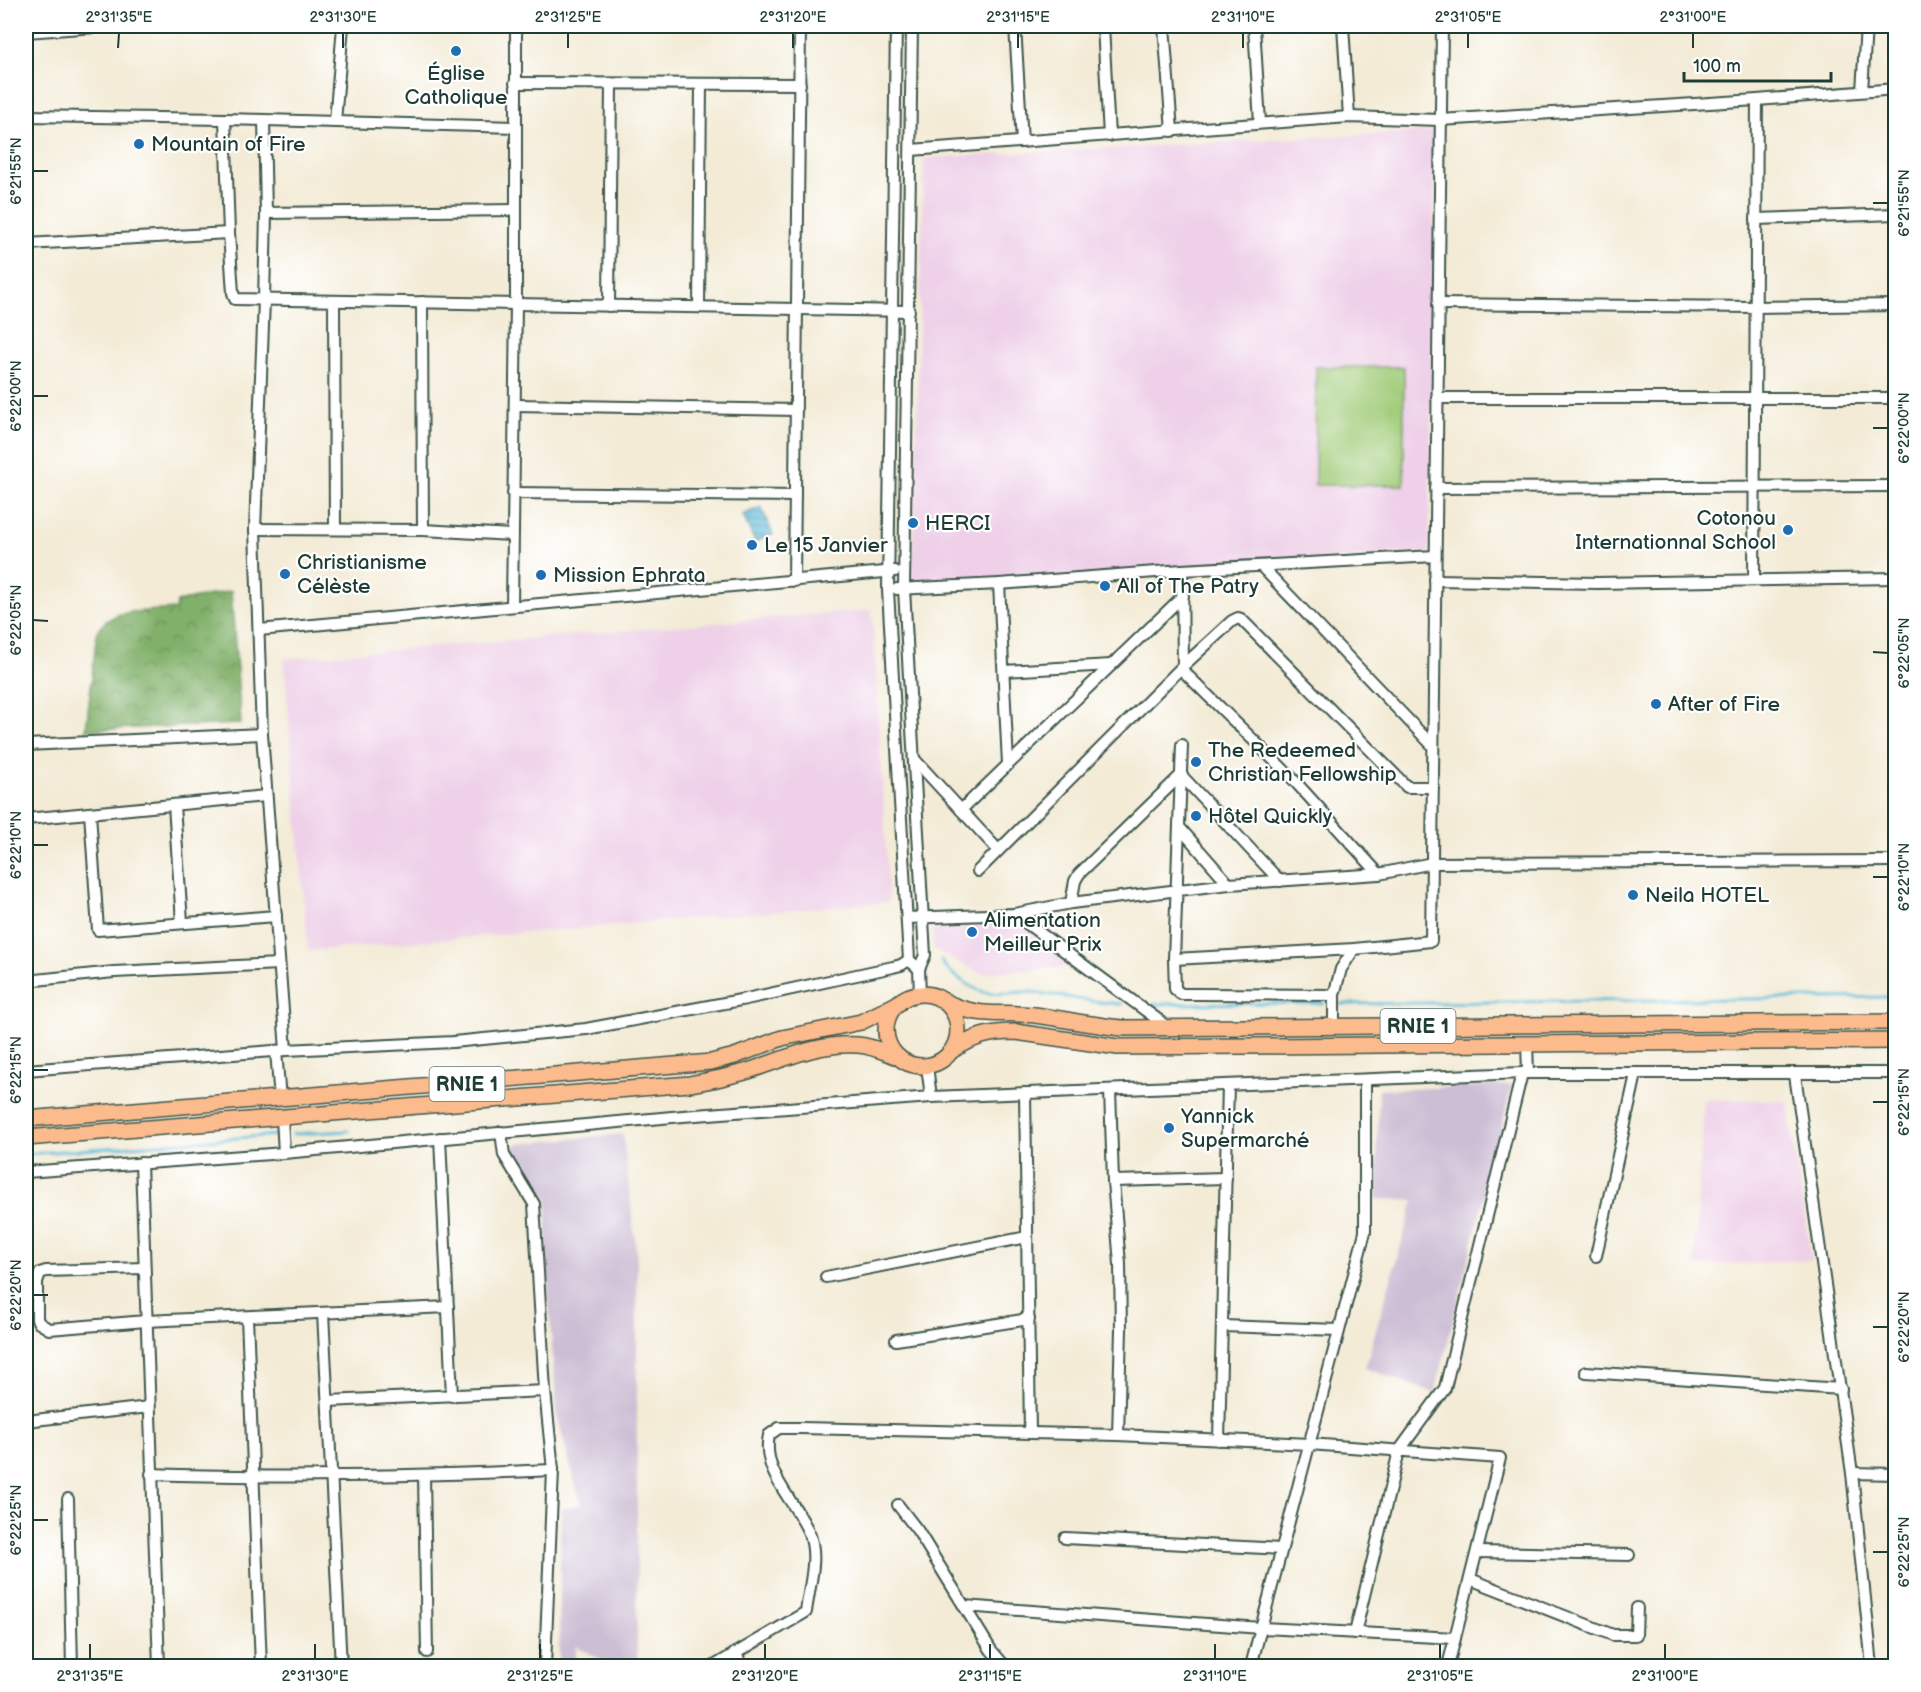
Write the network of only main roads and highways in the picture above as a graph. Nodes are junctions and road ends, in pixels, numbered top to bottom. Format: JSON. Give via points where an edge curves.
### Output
{"nodes":[{"id":1,"x":944,"y":1001,"type":"junction"},
{"id":2,"x":899,"y":1003,"type":"junction"},
{"id":3,"x":1896,"y":1022,"type":"edge"},
{"id":4,"x":1896,"y":1041,"type":"edge"},
{"id":5,"x":952,"y":1050,"type":"junction"},
{"id":6,"x":898,"y":1057,"type":"junction"},
{"id":7,"x":26,"y":1119,"type":"edge"},
{"id":8,"x":26,"y":1138,"type":"edge"}],
"edges":[{"from":1,"to":2,"type":"highway","number":"RNIE 1","via":[[920,994]]},
{"from":1,"to":3,"type":"highway","number":"RNIE 1","via":[[961,1010],[984,1014],[1030,1015],[1122,1028]]},
{"from":1,"to":5,"type":"highway","via":[[958,1024]]},
{"from":2,"to":6,"type":"highway","via":[[886,1028],[888,1042]]},
{"from":2,"to":7,"type":"highway","number":"RNIE 1","via":[[861,1022],[782,1038],[711,1062]]},
{"from":4,"to":5,"type":"highway","number":"RNIE 1","via":[[1118,1047],[1002,1032],[977,1036]]},
{"from":5,"to":6,"type":"highway","number":"RNIE 1","via":[[942,1061],[927,1066],[912,1065]]},
{"from":6,"to":8,"type":"highway","number":"RNIE 1","via":[[861,1045],[828,1047],[690,1084]]}]}
